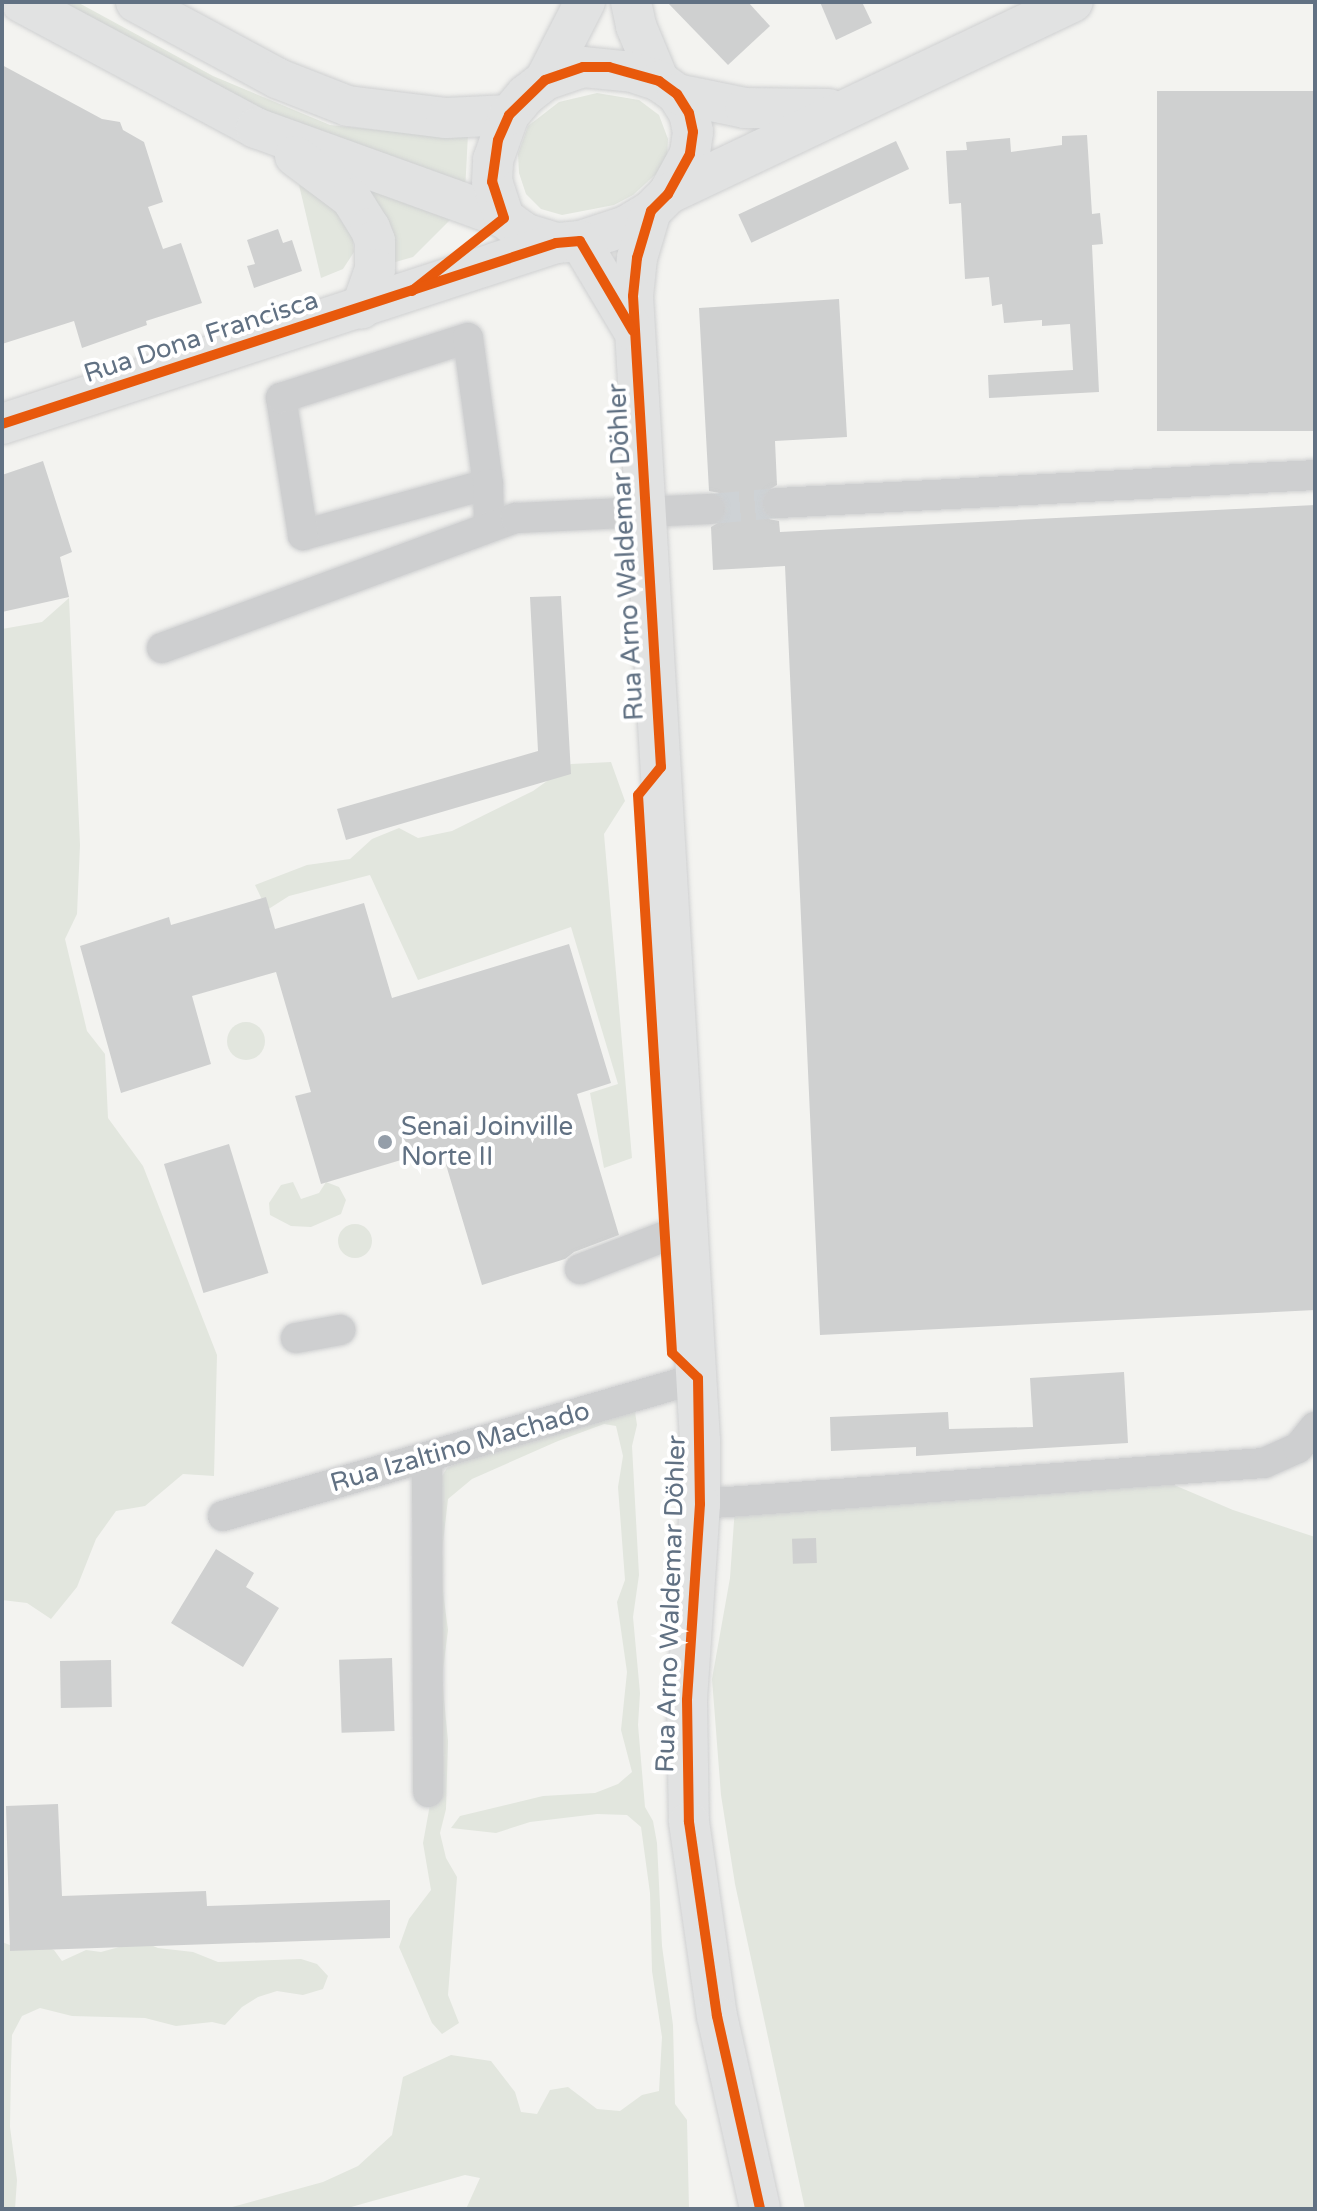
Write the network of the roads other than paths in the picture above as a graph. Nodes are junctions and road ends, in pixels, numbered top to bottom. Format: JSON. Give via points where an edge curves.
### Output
{"nodes":[{"id":1,"x":21,"y":2,"type":"edge"},
{"id":2,"x":136,"y":2,"type":"edge"},
{"id":3,"x":585,"y":2,"type":"edge"},
{"id":4,"x":631,"y":2,"type":"edge"},
{"id":5,"x":1073,"y":2,"type":"edge"},
{"id":6,"x":545,"y":80,"type":"junction"},
{"id":7,"x":668,"y":88,"type":"junction"},
{"id":8,"x":841,"y":109,"type":"junction"},
{"id":9,"x":509,"y":115,"type":"junction"},
{"id":10,"x":256,"y":128,"type":"junction"},
{"id":11,"x":659,"y":202,"type":"junction"},
{"id":12,"x":504,"y":218,"type":"junction"},
{"id":13,"x":568,"y":242,"type":"junction"},
{"id":14,"x":412,"y":291,"type":"junction"},
{"id":15,"x":361,"y":309,"type":"junction"},
{"id":16,"x":636,"y":334,"type":"junction"},
{"id":17,"x":2,"y":424,"type":"edge"},
{"id":18,"x":1315,"y":475,"type":"edge"},
{"id":19,"x":488,"y":484,"type":"junction"},
{"id":20,"x":778,"y":503,"type":"tunnel mouth"},
{"id":21,"x":646,"y":509,"type":"junction"},
{"id":22,"x":710,"y":509,"type":"tunnel mouth"},
{"id":23,"x":489,"y":525,"type":"junction"},
{"id":24,"x":162,"y":648,"type":"dead end"},
{"id":25,"x":689,"y":1227,"type":"junction"},
{"id":26,"x":580,"y":1269,"type":"dead end"},
{"id":27,"x":340,"y":1330,"type":"dead end"},
{"id":28,"x":296,"y":1338,"type":"dead end"},
{"id":29,"x":698,"y":1378,"type":"junction"},
{"id":30,"x":1309,"y":1442,"type":"edge"},
{"id":31,"x":427,"y":1457,"type":"junction"},
{"id":32,"x":700,"y":1504,"type":"junction"},
{"id":33,"x":223,"y":1516,"type":"dead end"},
{"id":34,"x":428,"y":1792,"type":"dead end"},
{"id":35,"x":760,"y":2209,"type":"edge"}],
"edges":[{"from":1,"to":10,"type":"main road"},
{"from":2,"to":9,"type":"main road","via":[[279,79],[348,106],[446,118]]},
{"from":3,"to":6,"type":"main road"},
{"from":4,"to":7,"type":"main road","via":[[636,26]]},
{"from":5,"to":8,"type":"main road"},
{"from":6,"to":7,"type":"main road","via":[[583,67],[609,67]]},
{"from":6,"to":9,"type":"main road"},
{"from":7,"to":8,"type":"main road","via":[[745,108]]},
{"from":7,"to":11,"type":"main road","via":[[689,113],[693,132],[690,154]]},
{"from":8,"to":11,"type":"main road"},
{"from":9,"to":12,"type":"main road","via":[[498,140],[492,182]]},
{"from":10,"to":12,"type":"main road"},
{"from":10,"to":15,"type":"main road","via":[[328,178],[364,214],[375,241],[375,269]]},
{"from":11,"to":13,"type":"main road","via":[[626,226]]},
{"from":11,"to":16,"type":"main road","name":"Rua Arno Waldemar Döhler","via":[[637,258]]},
{"from":12,"to":13,"type":"main road","via":[[526,234]]},
{"from":12,"to":14,"type":"main road","name":"Rua Dona Francisca"},
{"from":13,"to":14,"type":"main road","name":"Rua Dona Francisca"},
{"from":13,"to":16,"type":"main road","name":"Rua Arno Waldemar Döhler"},
{"from":14,"to":15,"type":"main road","name":"Rua Dona Francisca"},
{"from":15,"to":17,"type":"main road","name":"Rua Dona Francisca"},
{"from":16,"to":21,"type":"main road","name":"Rua Arno Waldemar Döhler"},
{"from":18,"to":20,"type":"street"},
{"from":19,"to":19,"type":"street","via":[[468,338],[281,398],[303,535]]},
{"from":19,"to":23,"type":"street"},
{"from":21,"to":22,"type":"street"},
{"from":21,"to":23,"type":"street","via":[[516,518]]},
{"from":21,"to":25,"type":"main road","name":"Rua Arno Waldemar Döhler"},
{"from":23,"to":24,"type":"street"},
{"from":25,"to":26,"type":"street"},
{"from":25,"to":29,"type":"main road","name":"Rua Arno Waldemar Döhler"},
{"from":27,"to":28,"type":"street"},
{"from":29,"to":31,"type":"street","name":"Rua Izaltino Machado"},
{"from":29,"to":32,"type":"main road","name":"Rua Arno Waldemar Döhler"},
{"from":30,"to":32,"type":"street","via":[[1264,1463]]},
{"from":31,"to":33,"type":"street","name":"Rua Izaltino Machado"},
{"from":31,"to":34,"type":"street"},
{"from":32,"to":35,"type":"main road","name":"Rua Arno Waldemar Döhler","via":[[690,1631],[689,1822],[717,2016]]}]}
